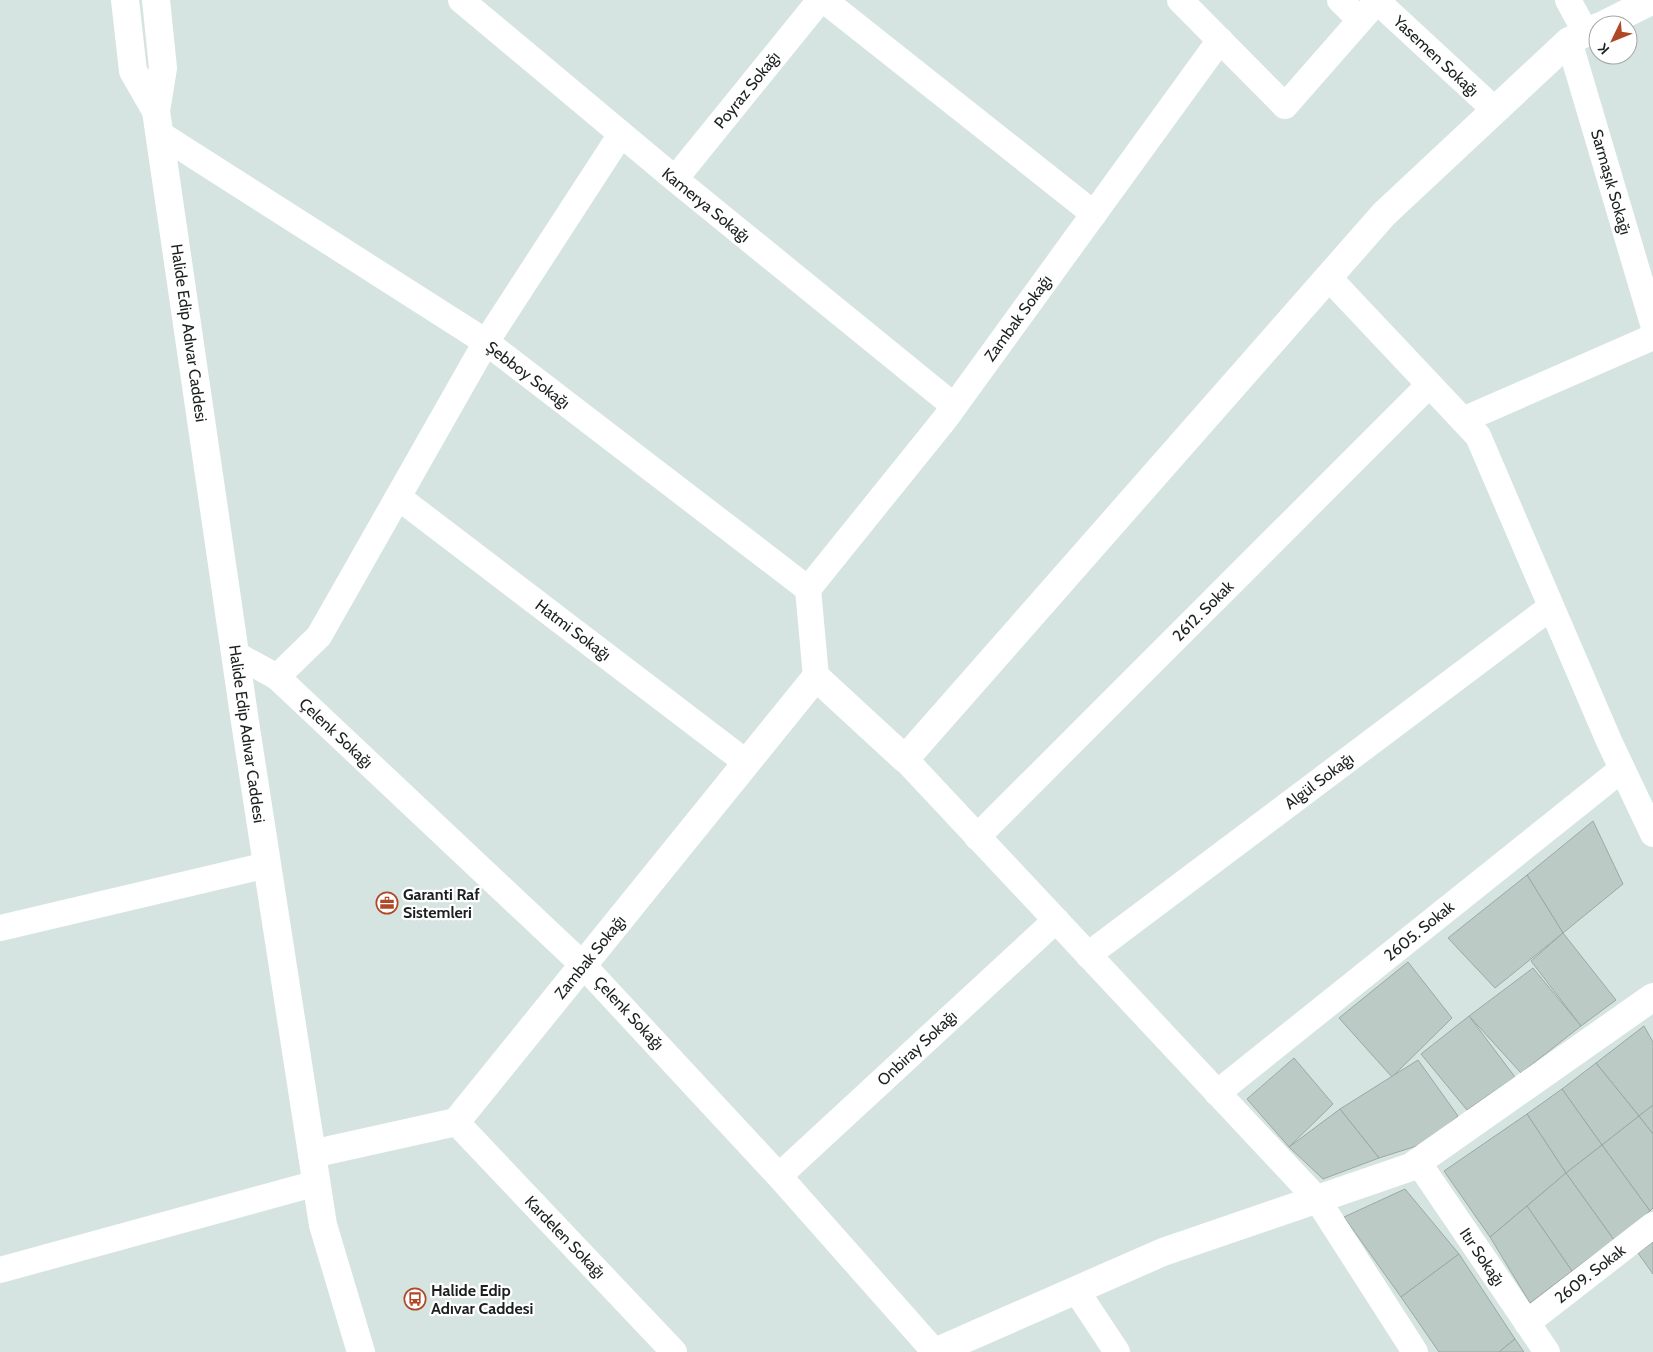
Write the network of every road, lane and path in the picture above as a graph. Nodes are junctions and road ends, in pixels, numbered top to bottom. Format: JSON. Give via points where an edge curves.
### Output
{"nodes":[{"id":1,"x":125,"y":0,"type":"edge"},
{"id":2,"x":156,"y":0,"type":"edge"},
{"id":3,"x":461,"y":0,"type":"edge"},
{"id":4,"x":822,"y":0,"type":"edge"},
{"id":5,"x":1180,"y":0,"type":"edge"},
{"id":6,"x":1340,"y":0,"type":"edge"},
{"id":7,"x":1378,"y":0,"type":"edge"},
{"id":8,"x":1568,"y":0,"type":"edge"},
{"id":9,"x":1653,"y":0,"type":"edge"},
{"id":10,"x":1623,"y":15,"type":"edge"},
{"id":11,"x":1360,"y":20,"type":"junction"},
{"id":12,"x":1588,"y":30,"type":"edge"},
{"id":13,"x":1588,"y":33,"type":"edge"},
{"id":14,"x":1220,"y":40,"type":"junction"},
{"id":15,"x":1596,"y":65,"type":"edge"},
{"id":16,"x":1495,"y":110,"type":"junction"},
{"id":17,"x":158,"y":123,"type":"junction"},
{"id":18,"x":621,"y":134,"type":"junction"},
{"id":19,"x":675,"y":179,"type":"junction"},
{"id":20,"x":1094,"y":214,"type":"junction"},
{"id":21,"x":1328,"y":277,"type":"junction"},
{"id":22,"x":1653,"y":324,"type":"edge"},
{"id":23,"x":1653,"y":336,"type":"edge"},
{"id":24,"x":486,"y":342,"type":"junction"},
{"id":25,"x":1429,"y":384,"type":"junction"},
{"id":26,"x":954,"y":406,"type":"junction"},
{"id":27,"x":1463,"y":420,"type":"junction"},
{"id":28,"x":398,"y":497,"type":"junction"},
{"id":29,"x":808,"y":590,"type":"junction"},
{"id":30,"x":1551,"y":607,"type":"junction"},
{"id":31,"x":235,"y":654,"type":"junction"},
{"id":32,"x":277,"y":677,"type":"junction"},
{"id":33,"x":816,"y":677,"type":"junction"},
{"id":34,"x":905,"y":759,"type":"junction"},
{"id":35,"x":747,"y":763,"type":"junction"},
{"id":36,"x":1622,"y":769,"type":"junction"},
{"id":37,"x":1653,"y":834,"type":"edge"},
{"id":38,"x":977,"y":837,"type":"junction"},
{"id":39,"x":267,"y":865,"type":"junction"},
{"id":40,"x":1056,"y":920,"type":"junction"},
{"id":41,"x":0,"y":928,"type":"edge"},
{"id":42,"x":1088,"y":955,"type":"junction"},
{"id":43,"x":584,"y":965,"type":"junction"},
{"id":44,"x":1653,"y":997,"type":"edge"},
{"id":45,"x":1217,"y":1093,"type":"junction"},
{"id":46,"x":456,"y":1122,"type":"junction"},
{"id":47,"x":312,"y":1154,"type":"junction"},
{"id":48,"x":1418,"y":1162,"type":"junction"},
{"id":49,"x":779,"y":1176,"type":"junction"},
{"id":50,"x":316,"y":1183,"type":"junction"},
{"id":51,"x":1317,"y":1199,"type":"junction"},
{"id":52,"x":1653,"y":1225,"type":"edge"},
{"id":53,"x":0,"y":1270,"type":"edge"},
{"id":54,"x":1076,"y":1290,"type":"junction"},
{"id":55,"x":1527,"y":1324,"type":"junction"},
{"id":56,"x":361,"y":1352,"type":"edge"},
{"id":57,"x":674,"y":1352,"type":"edge"},
{"id":58,"x":935,"y":1352,"type":"edge"},
{"id":59,"x":1117,"y":1352,"type":"edge"},
{"id":60,"x":1414,"y":1352,"type":"edge"},
{"id":61,"x":1547,"y":1352,"type":"edge"}],
"edges":[{"from":1,"to":17,"type":"street","name":"Halide Edip Adıvar Caddesi","via":[[133,71]]},
{"from":2,"to":17,"type":"street","name":"Halide Edip Adıvar Caddesi","via":[[163,68]]},
{"from":3,"to":18,"type":"street","name":"Kamerya Sokağı"},
{"from":4,"to":19,"type":"street","name":"Poyraz Sokağı"},
{"from":4,"to":20,"type":"street"},
{"from":5,"to":14,"type":"street"},
{"from":6,"to":11,"type":"street"},
{"from":7,"to":11,"type":"street"},
{"from":7,"to":16,"type":"street","name":"Yasemen Sokağı"},
{"from":8,"to":12,"type":"street","name":"Sarmaşık Sokağı"},
{"from":9,"to":10,"type":"street"},
{"from":11,"to":14,"type":"street","via":[[1285,106]]},
{"from":13,"to":16,"type":"street"},
{"from":14,"to":20,"type":"street","name":"Zambak Sokağı"},
{"from":15,"to":22,"type":"street","name":"Sarmaşık Sokağı"},
{"from":16,"to":21,"type":"street","via":[[1384,214]]},
{"from":17,"to":24,"type":"street","name":"Şebboy Sokağı"},
{"from":17,"to":31,"type":"street","name":"Halide Edip Adıvar Caddesi"},
{"from":18,"to":19,"type":"street","name":"Kamerya Sokağı"},
{"from":18,"to":24,"type":"street"},
{"from":19,"to":26,"type":"street","name":"Kamerya Sokağı"},
{"from":20,"to":26,"type":"street","name":"Zambak Sokağı"},
{"from":21,"to":25,"type":"street"},
{"from":21,"to":34,"type":"street"},
{"from":23,"to":27,"type":"street"},
{"from":24,"to":28,"type":"street"},
{"from":24,"to":29,"type":"street","name":"Şebboy Sokağı"},
{"from":25,"to":27,"type":"street"},
{"from":25,"to":38,"type":"street","name":"2612. Sokak"},
{"from":26,"to":29,"type":"street","name":"Zambak Sokağı"},
{"from":27,"to":30,"type":"street","via":[[1478,436]]},
{"from":28,"to":32,"type":"street","via":[[319,636]]},
{"from":28,"to":35,"type":"street","name":"Hatmi Sokağı"},
{"from":29,"to":33,"type":"street"},
{"from":30,"to":36,"type":"street"},
{"from":30,"to":42,"type":"street","name":"Algül Sokağı"},
{"from":31,"to":32,"type":"street","name":"Çelenk Sokağı"},
{"from":31,"to":39,"type":"street","name":"Halide Edip Adıvar Caddesi"},
{"from":32,"to":43,"type":"street","name":"Çelenk Sokağı"},
{"from":33,"to":34,"type":"street"},
{"from":33,"to":35,"type":"street","name":"Zambak Sokağı"},
{"from":34,"to":38,"type":"street"},
{"from":35,"to":43,"type":"street","name":"Zambak Sokağı"},
{"from":36,"to":37,"type":"street"},
{"from":36,"to":45,"type":"street","name":"2605. Sokak"},
{"from":38,"to":40,"type":"street"},
{"from":39,"to":41,"type":"street"},
{"from":39,"to":47,"type":"street","name":"Halide Edip Adıvar Caddesi"},
{"from":40,"to":42,"type":"street"},
{"from":40,"to":49,"type":"street","name":"Onbiray Sokağı"},
{"from":42,"to":45,"type":"street"},
{"from":43,"to":46,"type":"street","name":"Zambak Sokağı"},
{"from":43,"to":49,"type":"street","name":"Çelenk Sokağı"},
{"from":44,"to":48,"type":"street"},
{"from":45,"to":51,"type":"street"},
{"from":46,"to":47,"type":"street"},
{"from":46,"to":57,"type":"street","name":"Kardelen Sokağı"},
{"from":47,"to":50,"type":"street","name":"Halide Edip Adıvar Caddesi"},
{"from":48,"to":51,"type":"street"},
{"from":48,"to":55,"type":"street","name":"Itır Sokağı"},
{"from":49,"to":58,"type":"street","name":"Çelenk Sokağı"},
{"from":50,"to":53,"type":"street"},
{"from":50,"to":56,"type":"street","name":"Halide Edip Adıvar Caddesi","via":[[323,1225]]},
{"from":51,"to":54,"type":"street","via":[[1163,1252]]},
{"from":51,"to":60,"type":"street"},
{"from":52,"to":55,"type":"street","name":"2609. Sokak"},
{"from":54,"to":58,"type":"street"},
{"from":54,"to":59,"type":"street"},
{"from":55,"to":61,"type":"street","name":"Itır Sokağı"}]}
